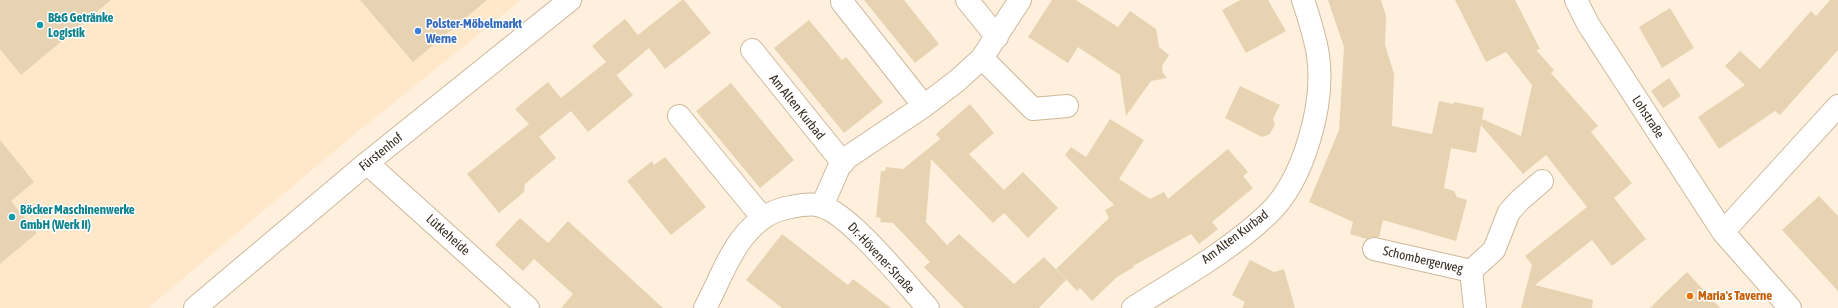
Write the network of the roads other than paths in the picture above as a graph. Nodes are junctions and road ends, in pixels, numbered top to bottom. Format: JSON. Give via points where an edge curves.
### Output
{"nodes":[{"id":1,"x":570,"y":0,"type":"edge"},
{"id":2,"x":967,"y":0,"type":"edge"},
{"id":3,"x":1020,"y":0,"type":"edge"},
{"id":4,"x":1303,"y":0,"type":"edge"},
{"id":5,"x":1576,"y":0,"type":"edge"},
{"id":6,"x":842,"y":2,"type":"dead end"},
{"id":7,"x":997,"y":37,"type":"junction"},
{"id":8,"x":752,"y":50,"type":"dead end"},
{"id":9,"x":982,"y":58,"type":"junction"},
{"id":10,"x":924,"y":106,"type":"junction"},
{"id":11,"x":1067,"y":106,"type":"dead end"},
{"id":12,"x":1838,"y":106,"type":"edge"},
{"id":13,"x":679,"y":116,"type":"dead end"},
{"id":14,"x":368,"y":163,"type":"junction"},
{"id":15,"x":843,"y":163,"type":"junction"},
{"id":16,"x":1542,"y":181,"type":"dead end"},
{"id":17,"x":822,"y":206,"type":"junction"},
{"id":18,"x":762,"y":217,"type":"junction"},
{"id":19,"x":1723,"y":232,"type":"junction"},
{"id":20,"x":1374,"y":249,"type":"dead end"},
{"id":21,"x":1471,"y":271,"type":"junction"},
{"id":22,"x":195,"y":308,"type":"edge"},
{"id":23,"x":528,"y":308,"type":"edge"},
{"id":24,"x":705,"y":308,"type":"edge"},
{"id":25,"x":928,"y":308,"type":"edge"},
{"id":26,"x":1133,"y":308,"type":"edge"},
{"id":27,"x":1474,"y":308,"type":"edge"},
{"id":28,"x":1790,"y":308,"type":"edge"}],
"edges":[{"from":1,"to":14,"type":"street","name":"Fürstenhof"},
{"from":2,"to":7,"type":"street"},
{"from":3,"to":7,"type":"street"},
{"from":4,"to":26,"type":"street","name":"Am Alten Kurbad","via":[[1318,56],[1320,86],[1316,118],[1296,173],[1268,214],[1234,242]]},
{"from":5,"to":19,"type":"street","name":"Lohstraße","via":[[1588,24]]},
{"from":6,"to":10,"type":"street"},
{"from":7,"to":9,"type":"street"},
{"from":8,"to":15,"type":"street","name":"Am Alten Kurbad"},
{"from":9,"to":10,"type":"street"},
{"from":9,"to":11,"type":"street","via":[[1033,109]]},
{"from":10,"to":15,"type":"street","via":[[848,157]]},
{"from":12,"to":19,"type":"street"},
{"from":13,"to":18,"type":"street"},
{"from":14,"to":22,"type":"street","name":"Fürstenhof"},
{"from":14,"to":23,"type":"street","name":"Lütkeheide"},
{"from":15,"to":17,"type":"street"},
{"from":16,"to":21,"type":"street","name":"Schombergerweg","via":[[1509,212],[1494,250]]},
{"from":17,"to":18,"type":"street","name":"Dr.-Hövener-Straße","via":[[803,204],[771,212]]},
{"from":17,"to":25,"type":"street","name":"Dr.-Hövener-Straße","via":[[851,224]]},
{"from":18,"to":24,"type":"street","name":"Dr.-Hövener-Straße","via":[[747,232],[734,251]]},
{"from":19,"to":28,"type":"street","name":"Lohstraße"},
{"from":20,"to":21,"type":"street","name":"Schombergerweg"},
{"from":21,"to":27,"type":"street","name":"Schombergerweg"}]}
